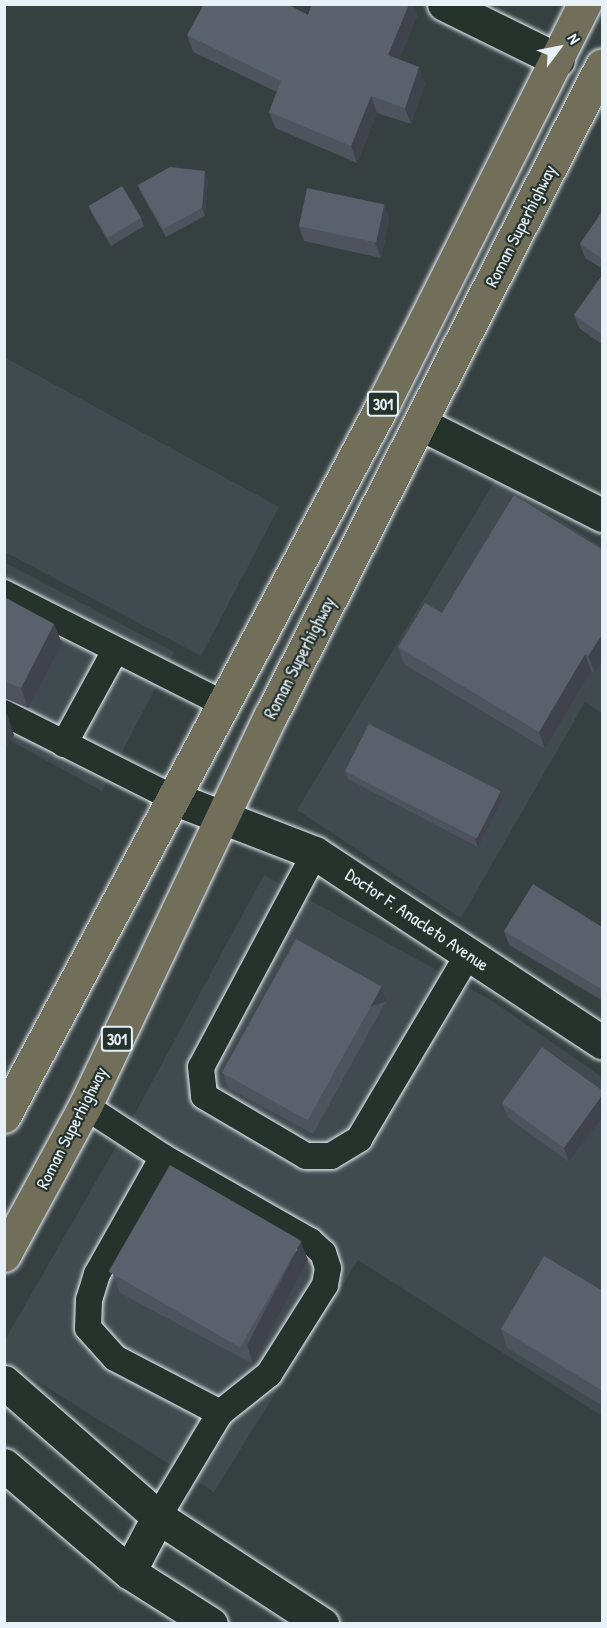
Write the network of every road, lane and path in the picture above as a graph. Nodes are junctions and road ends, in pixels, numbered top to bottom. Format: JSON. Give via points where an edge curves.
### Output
{"nodes":[{"id":1,"x":444,"y":4,"type":"edge"},
{"id":2,"x":585,"y":4,"type":"edge"},
{"id":3,"x":558,"y":60,"type":"junction"},
{"id":4,"x":603,"y":65,"type":"edge"},
{"id":5,"x":421,"y":424,"type":"junction"},
{"id":6,"x":603,"y":515,"type":"edge"},
{"id":7,"x":4,"y":593,"type":"edge"},
{"id":8,"x":115,"y":651,"type":"junction"},
{"id":9,"x":222,"y":703,"type":"junction"},
{"id":10,"x":4,"y":713,"type":"edge"},
{"id":11,"x":64,"y":744,"type":"junction"},
{"id":12,"x":172,"y":798,"type":"junction"},
{"id":13,"x":221,"y":818,"type":"junction"},
{"id":14,"x":315,"y":853,"type":"junction"},
{"id":15,"x":468,"y":955,"type":"junction"},
{"id":16,"x":603,"y":1042,"type":"edge"},
{"id":17,"x":85,"y":1106,"type":"junction"},
{"id":18,"x":4,"y":1116,"type":"edge"},
{"id":19,"x":163,"y":1157,"type":"junction"},
{"id":20,"x":4,"y":1255,"type":"edge"},
{"id":21,"x":4,"y":1382,"type":"edge"},
{"id":22,"x":220,"y":1413,"type":"junction"},
{"id":23,"x":4,"y":1465,"type":"edge"},
{"id":24,"x":158,"y":1516,"type":"junction"},
{"id":25,"x":129,"y":1572,"type":"junction"},
{"id":26,"x":211,"y":1623,"type":"edge"},
{"id":27,"x":322,"y":1623,"type":"edge"}],
"edges":[{"from":1,"to":3,"type":"street"},
{"from":2,"to":3,"type":"main road","number":"301"},
{"from":3,"to":9,"type":"main road","number":"301","via":[[383,404]]},
{"from":4,"to":5,"type":"main road","name":"Roman Superhighway","number":"301"},
{"from":5,"to":6,"type":"street"},
{"from":5,"to":13,"type":"main road","name":"Roman Superhighway","number":"301"},
{"from":7,"to":8,"type":"lane"},
{"from":8,"to":9,"type":"lane"},
{"from":8,"to":11,"type":"lane"},
{"from":9,"to":12,"type":"main road","number":"301"},
{"from":10,"to":11,"type":"lane"},
{"from":11,"to":12,"type":"lane"},
{"from":12,"to":13,"type":"street","name":"Doctor F. Anacleto Avenue"},
{"from":12,"to":18,"type":"main road","number":"301"},
{"from":13,"to":14,"type":"street","name":"Doctor F. Anacleto Avenue"},
{"from":13,"to":17,"type":"main road","name":"Roman Superhighway","number":"301"},
{"from":14,"to":15,"type":"street","name":"Doctor F. Anacleto Avenue"},
{"from":14,"to":15,"type":"lane","via":[[201,1067],[204,1096],[306,1156],[331,1156],[358,1139]]},
{"from":15,"to":16,"type":"street","name":"Doctor F. Anacleto Avenue"},
{"from":17,"to":19,"type":"lane"},
{"from":17,"to":20,"type":"main road","name":"Roman Superhighway","number":"301"},
{"from":19,"to":22,"type":"lane","via":[[97,1274],[89,1300],[88,1328],[115,1358]]},
{"from":19,"to":22,"type":"lane","via":[[310,1241],[323,1253],[328,1268],[325,1285],[269,1374]]},
{"from":21,"to":24,"type":"street"},
{"from":22,"to":24,"type":"lane"},
{"from":23,"to":25,"type":"street"},
{"from":24,"to":25,"type":"street"},
{"from":24,"to":27,"type":"street"},
{"from":25,"to":26,"type":"street"}]}
